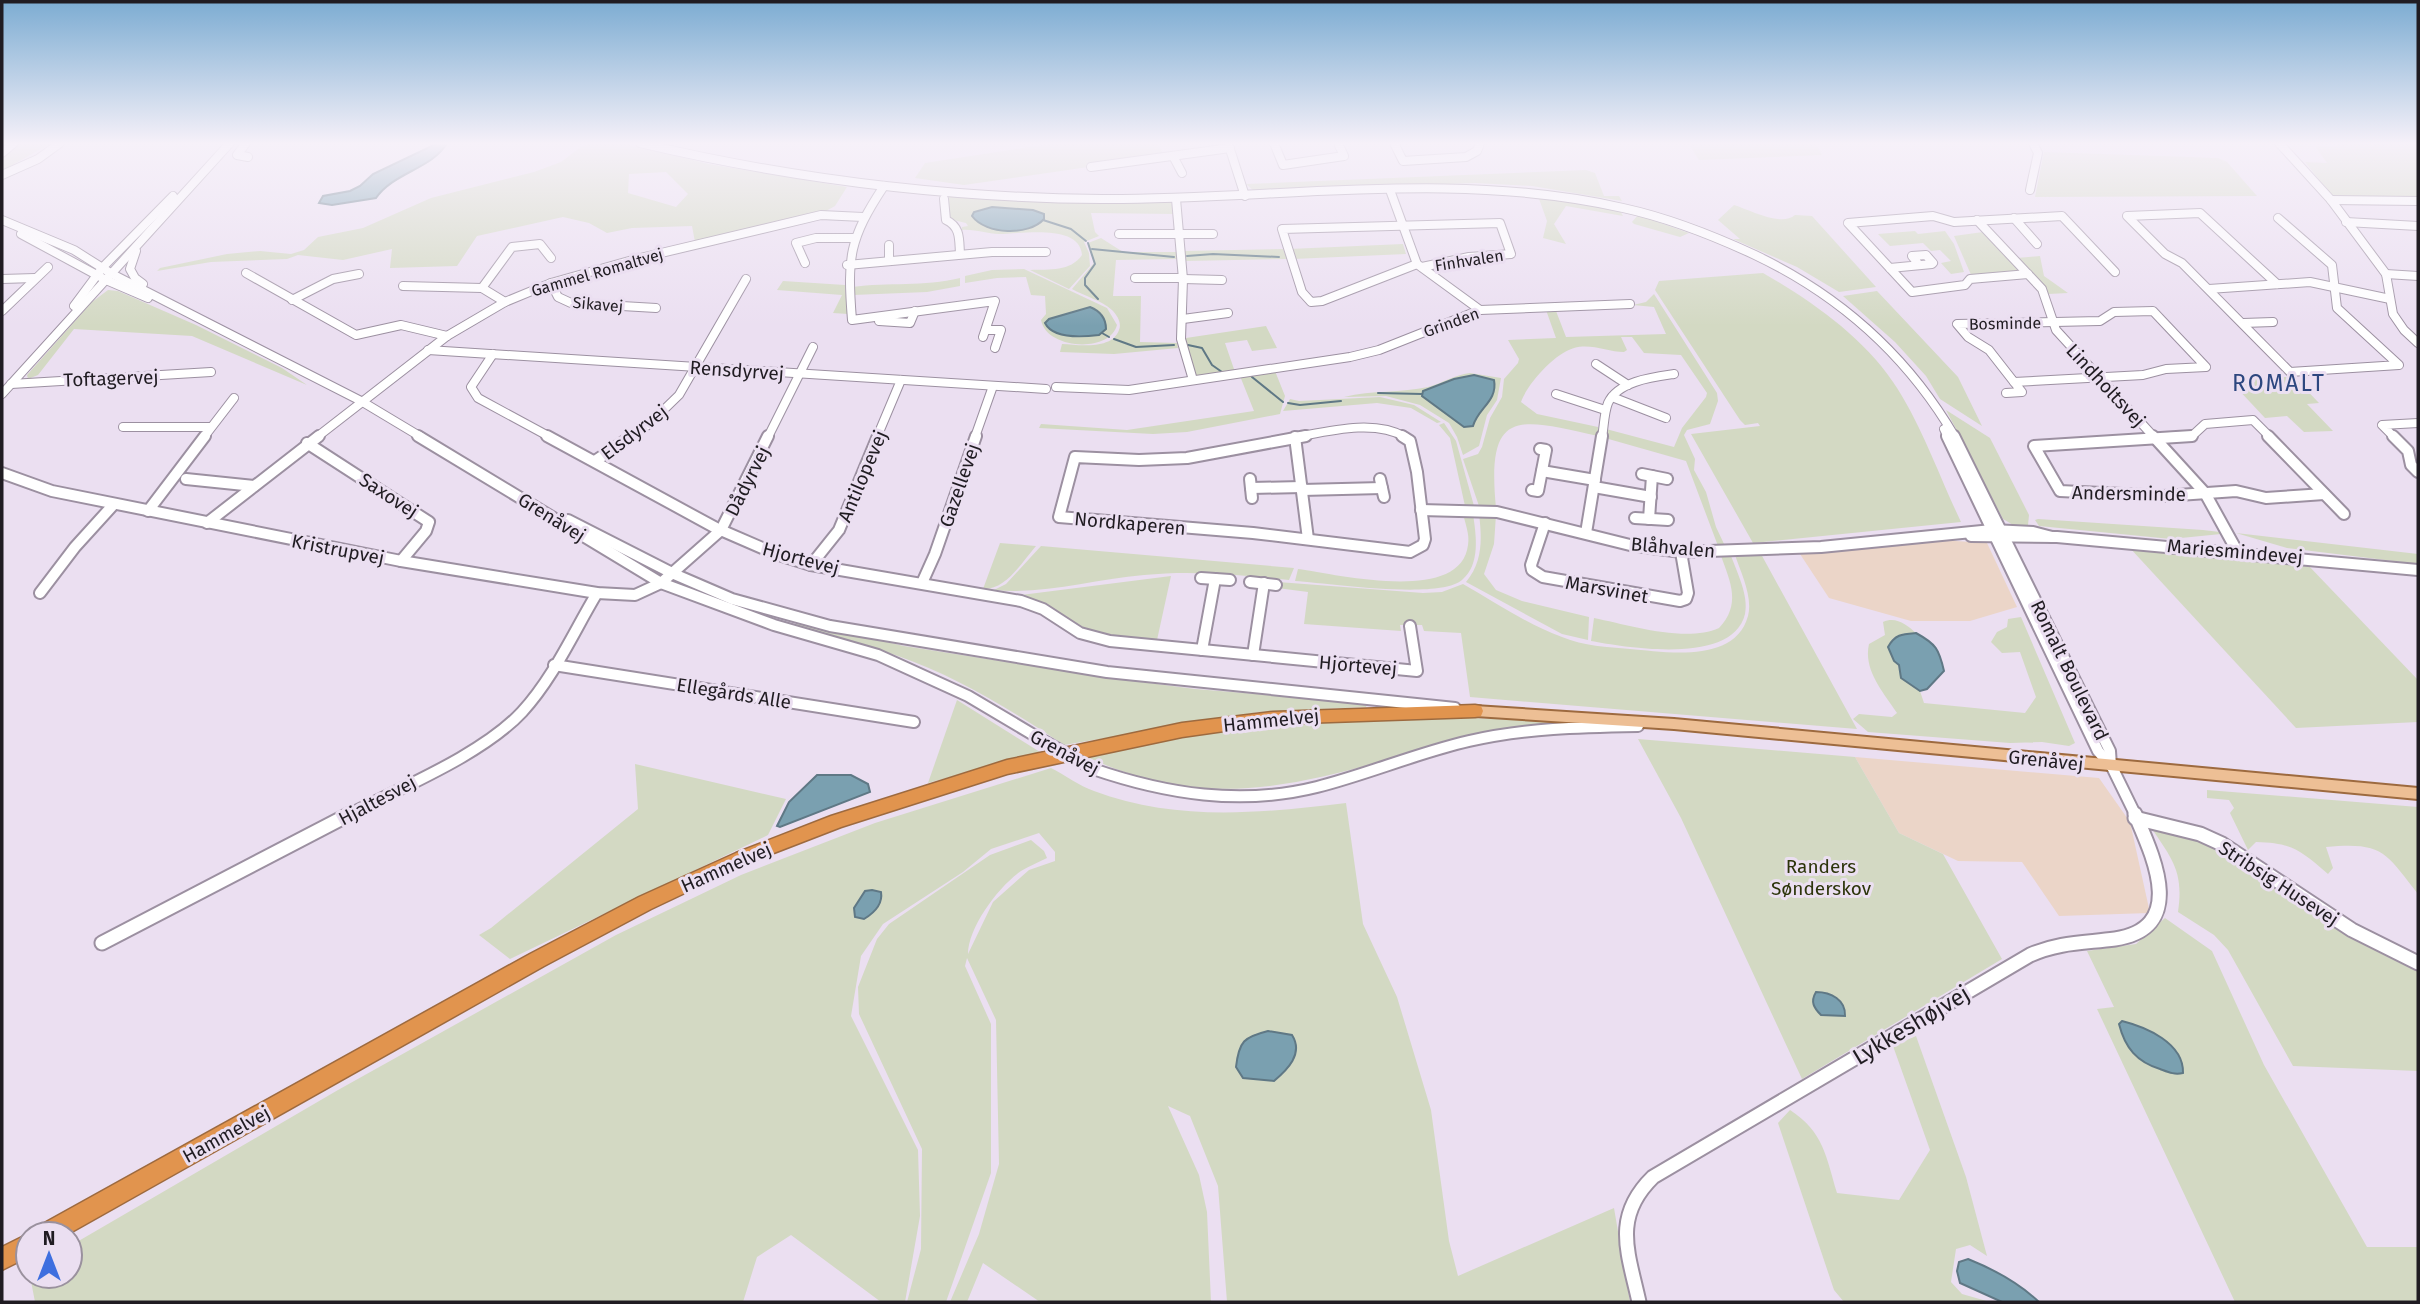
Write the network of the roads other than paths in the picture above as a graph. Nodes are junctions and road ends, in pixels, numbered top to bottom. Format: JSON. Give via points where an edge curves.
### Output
{"nodes":[{"id":1,"x":165,"y":204,"type":"edge"},
{"id":2,"x":176,"y":204,"type":"edge"},
{"id":3,"x":872,"y":204,"type":"edge"},
{"id":4,"x":944,"y":204,"type":"edge"},
{"id":5,"x":1176,"y":204,"type":"edge"},
{"id":6,"x":1394,"y":204,"type":"edge"},
{"id":7,"x":1605,"y":204,"type":"edge"},
{"id":8,"x":2334,"y":204,"type":"edge"},
{"id":9,"x":863,"y":217,"type":"junction"},
{"id":10,"x":2014,"y":218,"type":"junction"},
{"id":11,"x":2278,"y":218,"type":"dead end"},
{"id":12,"x":2,"y":220,"type":"edge"},
{"id":13,"x":1977,"y":220,"type":"junction"},
{"id":14,"x":2346,"y":222,"type":"junction"},
{"id":15,"x":1401,"y":224,"type":"junction"},
{"id":16,"x":2418,"y":226,"type":"edge"},
{"id":17,"x":1119,"y":234,"type":"dead end"},
{"id":18,"x":1178,"y":234,"type":"junction"},
{"id":19,"x":1213,"y":234,"type":"dead end"},
{"id":20,"x":853,"y":238,"type":"junction"},
{"id":21,"x":2037,"y":244,"type":"dead end"},
{"id":22,"x":889,"y":245,"type":"dead end"},
{"id":23,"x":138,"y":246,"type":"junction"},
{"id":24,"x":1046,"y":253,"type":"dead end"},
{"id":25,"x":960,"y":254,"type":"junction"},
{"id":26,"x":551,"y":258,"type":"dead end"},
{"id":27,"x":888,"y":261,"type":"junction"},
{"id":28,"x":805,"y":263,"type":"dead end"},
{"id":29,"x":847,"y":265,"type":"junction"},
{"id":30,"x":1919,"y":265,"type":"dead end"},
{"id":31,"x":1420,"y":266,"type":"junction"},
{"id":32,"x":48,"y":267,"type":"dead end"},
{"id":33,"x":1890,"y":268,"type":"junction"},
{"id":34,"x":2115,"y":272,"type":"dead end"},
{"id":35,"x":106,"y":273,"type":"junction"},
{"id":36,"x":246,"y":273,"type":"dead end"},
{"id":37,"x":359,"y":274,"type":"dead end"},
{"id":38,"x":2028,"y":274,"type":"junction"},
{"id":39,"x":2386,"y":274,"type":"junction"},
{"id":40,"x":2418,"y":276,"type":"edge"},
{"id":41,"x":35,"y":278,"type":"junction"},
{"id":42,"x":1135,"y":278,"type":"dead end"},
{"id":43,"x":1183,"y":278,"type":"junction"},
{"id":44,"x":2,"y":279,"type":"edge"},
{"id":45,"x":746,"y":279,"type":"dead end"},
{"id":46,"x":1222,"y":280,"type":"dead end"},
{"id":47,"x":551,"y":283,"type":"junction"},
{"id":48,"x":2277,"y":284,"type":"junction"},
{"id":49,"x":2334,"y":285,"type":"junction"},
{"id":50,"x":403,"y":286,"type":"dead end"},
{"id":51,"x":482,"y":288,"type":"junction"},
{"id":52,"x":2209,"y":289,"type":"junction"},
{"id":53,"x":165,"y":299,"type":"junction"},
{"id":54,"x":2390,"y":299,"type":"junction"},
{"id":55,"x":292,"y":300,"type":"junction"},
{"id":56,"x":505,"y":302,"type":"junction"},
{"id":57,"x":1630,"y":304,"type":"dead end"},
{"id":58,"x":656,"y":308,"type":"dead end"},
{"id":59,"x":1480,"y":310,"type":"junction"},
{"id":60,"x":2,"y":311,"type":"edge"},
{"id":61,"x":1228,"y":313,"type":"dead end"},
{"id":62,"x":199,"y":316,"type":"junction"},
{"id":63,"x":1183,"y":319,"type":"junction"},
{"id":64,"x":2273,"y":321,"type":"dead end"},
{"id":65,"x":2051,"y":323,"type":"junction"},
{"id":66,"x":2244,"y":323,"type":"junction"},
{"id":67,"x":447,"y":336,"type":"junction"},
{"id":68,"x":2418,"y":342,"type":"edge"},
{"id":69,"x":813,"y":347,"type":"dead end"},
{"id":70,"x":995,"y":348,"type":"dead end"},
{"id":71,"x":428,"y":349,"type":"junction"},
{"id":72,"x":493,"y":354,"type":"junction"},
{"id":73,"x":1596,"y":364,"type":"dead end"},
{"id":74,"x":694,"y":367,"type":"junction"},
{"id":75,"x":211,"y":372,"type":"dead end"},
{"id":76,"x":800,"y":373,"type":"junction"},
{"id":77,"x":1674,"y":374,"type":"dead end"},
{"id":78,"x":2099,"y":377,"type":"junction"},
{"id":79,"x":901,"y":380,"type":"junction"},
{"id":80,"x":1193,"y":380,"type":"junction"},
{"id":81,"x":2014,"y":382,"type":"junction"},
{"id":82,"x":11,"y":384,"type":"junction"},
{"id":83,"x":1628,"y":385,"type":"junction"},
{"id":84,"x":993,"y":386,"type":"junction"},
{"id":85,"x":1056,"y":387,"type":"dead end"},
{"id":86,"x":1046,"y":389,"type":"dead end"},
{"id":87,"x":2006,"y":393,"type":"dead end"},
{"id":88,"x":2,"y":394,"type":"edge"},
{"id":89,"x":1556,"y":394,"type":"dead end"},
{"id":90,"x":1612,"y":397,"type":"junction"},
{"id":91,"x":234,"y":398,"type":"dead end"},
{"id":92,"x":361,"y":401,"type":"junction"},
{"id":93,"x":1605,"y":410,"type":"junction"},
{"id":94,"x":1666,"y":418,"type":"dead end"},
{"id":95,"x":2418,"y":423,"type":"edge"},
{"id":96,"x":123,"y":427,"type":"dead end"},
{"id":97,"x":210,"y":427,"type":"junction"},
{"id":98,"x":1295,"y":437,"type":"junction"},
{"id":99,"x":2156,"y":439,"type":"junction"},
{"id":100,"x":307,"y":443,"type":"junction"},
{"id":101,"x":1540,"y":449,"type":"dead end"},
{"id":102,"x":595,"y":461,"type":"junction"},
{"id":103,"x":1542,"y":471,"type":"junction"},
{"id":104,"x":2418,"y":472,"type":"edge"},
{"id":105,"x":2,"y":473,"type":"edge"},
{"id":106,"x":186,"y":479,"type":"dead end"},
{"id":107,"x":1667,"y":479,"type":"dead end"},
{"id":108,"x":1595,"y":484,"type":"junction"},
{"id":109,"x":254,"y":486,"type":"junction"},
{"id":110,"x":502,"y":486,"type":"junction"},
{"id":111,"x":1382,"y":488,"type":"dead end"},
{"id":112,"x":1251,"y":489,"type":"dead end"},
{"id":113,"x":1302,"y":489,"type":"junction"},
{"id":114,"x":1532,"y":490,"type":"dead end"},
{"id":115,"x":2205,"y":493,"type":"junction"},
{"id":116,"x":2324,"y":494,"type":"junction"},
{"id":117,"x":1651,"y":498,"type":"junction"},
{"id":118,"x":114,"y":504,"type":"junction"},
{"id":119,"x":1421,"y":510,"type":"junction"},
{"id":120,"x":148,"y":511,"type":"junction"},
{"id":121,"x":2344,"y":514,"type":"dead end"},
{"id":122,"x":1635,"y":518,"type":"dead end"},
{"id":123,"x":1649,"y":519,"type":"junction"},
{"id":124,"x":1668,"y":520,"type":"dead end"},
{"id":125,"x":206,"y":523,"type":"junction"},
{"id":126,"x":1545,"y":523,"type":"junction"},
{"id":127,"x":721,"y":530,"type":"junction"},
{"id":128,"x":1586,"y":533,"type":"junction"},
{"id":129,"x":1999,"y":535,"type":"junction"},
{"id":130,"x":1308,"y":539,"type":"junction"},
{"id":131,"x":2237,"y":551,"type":"junction"},
{"id":132,"x":1681,"y":552,"type":"junction"},
{"id":133,"x":401,"y":561,"type":"junction"},
{"id":134,"x":811,"y":565,"type":"junction"},
{"id":135,"x":2418,"y":570,"type":"edge"},
{"id":136,"x":674,"y":574,"type":"junction"},
{"id":137,"x":1200,"y":578,"type":"dead end"},
{"id":138,"x":1215,"y":579,"type":"junction"},
{"id":139,"x":1230,"y":580,"type":"dead end"},
{"id":140,"x":1250,"y":582,"type":"dead end"},
{"id":141,"x":661,"y":583,"type":"junction"},
{"id":142,"x":922,"y":583,"type":"junction"},
{"id":143,"x":40,"y":593,"type":"dead end"},
{"id":144,"x":597,"y":593,"type":"junction"},
{"id":145,"x":1410,"y":626,"type":"dead end"},
{"id":146,"x":1202,"y":650,"type":"junction"},
{"id":147,"x":1253,"y":655,"type":"junction"},
{"id":148,"x":554,"y":665,"type":"junction"},
{"id":149,"x":1475,"y":712,"type":"junction"},
{"id":150,"x":914,"y":722,"type":"dead end"},
{"id":151,"x":1674,"y":724,"type":"junction"},
{"id":152,"x":2111,"y":766,"type":"junction"},
{"id":153,"x":2418,"y":793,"type":"edge"},
{"id":154,"x":2135,"y":818,"type":"junction"},
{"id":155,"x":102,"y":943,"type":"dead end"},
{"id":156,"x":2418,"y":963,"type":"edge"},
{"id":157,"x":72,"y":1220,"type":"edge"},
{"id":158,"x":1639,"y":1302,"type":"edge"}],
"edges":[{"from":1,"to":35,"type":"street"},
{"from":2,"to":23,"type":"street"},
{"from":3,"to":9,"type":"street"},
{"from":4,"to":25,"type":"street","via":[[946,220],[957,225]]},
{"from":5,"to":18,"type":"street"},
{"from":6,"to":15,"type":"street"},
{"from":7,"to":129,"type":"street","name":"Romalt Boulevard","via":[[1650,213],[1719,237],[1816,288],[1863,322],[1899,357],[1957,439]]},
{"from":8,"to":14,"type":"street"},
{"from":9,"to":20,"type":"street"},
{"from":9,"to":47,"type":"street","name":"Gammel Romaltvej","via":[[821,215]]},
{"from":10,"to":13,"type":"street"},
{"from":10,"to":21,"type":"street"},
{"from":10,"to":34,"type":"street","via":[[2062,216]]},
{"from":11,"to":49,"type":"street","via":[[2332,265]]},
{"from":12,"to":35,"type":"street","name":"Grenåvej"},
{"from":13,"to":33,"type":"street","via":[[1954,222],[1933,216],[1848,223]]},
{"from":13,"to":38,"type":"street","name":"Lindholtsvej"},
{"from":14,"to":16,"type":"street"},
{"from":14,"to":39,"type":"street"},
{"from":15,"to":31,"type":"street"},
{"from":15,"to":31,"type":"street","name":"Finhvalen","via":[[1500,223],[1511,254]]},
{"from":15,"to":31,"type":"street","via":[[1282,229],[1302,292],[1311,302]]},
{"from":17,"to":18,"type":"street"},
{"from":18,"to":19,"type":"street"},
{"from":18,"to":43,"type":"street"},
{"from":20,"to":28,"type":"street","via":[[796,243]]},
{"from":20,"to":29,"type":"street"},
{"from":22,"to":27,"type":"street"},
{"from":23,"to":35,"type":"street"},
{"from":23,"to":53,"type":"street","via":[[132,275]]},
{"from":24,"to":25,"type":"street"},
{"from":25,"to":27,"type":"street"},
{"from":26,"to":51,"type":"street","via":[[540,244],[512,247]]},
{"from":27,"to":29,"type":"street"},
{"from":29,"to":70,"type":"street","via":[[852,320],[910,323],[915,311],[995,301],[985,333],[1001,330]]},
{"from":30,"to":33,"type":"street"},
{"from":31,"to":59,"type":"street"},
{"from":32,"to":41,"type":"street"},
{"from":33,"to":38,"type":"street","via":[[1912,292],[1965,285],[1969,279]]},
{"from":35,"to":53,"type":"street","name":"Grenåvej"},
{"from":35,"to":62,"type":"street","name":"Grenåvej"},
{"from":35,"to":82,"type":"street"},
{"from":36,"to":55,"type":"street"},
{"from":37,"to":55,"type":"street","via":[[333,279]]},
{"from":38,"to":65,"type":"street","name":"Lindholtsvej","via":[[2045,294]]},
{"from":39,"to":40,"type":"street"},
{"from":39,"to":54,"type":"street"},
{"from":41,"to":44,"type":"street"},
{"from":41,"to":60,"type":"street"},
{"from":42,"to":43,"type":"street"},
{"from":43,"to":46,"type":"street"},
{"from":43,"to":63,"type":"street"},
{"from":45,"to":74,"type":"street","name":"Elsdyrvej"},
{"from":47,"to":56,"type":"street","name":"Gammel Romaltvej"},
{"from":47,"to":58,"type":"street","name":"Sikavej","via":[[558,297],[571,303]]},
{"from":48,"to":49,"type":"street"},
{"from":48,"to":52,"type":"street"},
{"from":48,"to":52,"type":"street","via":[[2200,213],[2127,216]]},
{"from":49,"to":54,"type":"street"},
{"from":49,"to":66,"type":"street","via":[[2337,308],[2399,365],[2290,372]]},
{"from":50,"to":51,"type":"street"},
{"from":51,"to":56,"type":"street"},
{"from":52,"to":66,"type":"street"},
{"from":53,"to":62,"type":"street","name":"Grenåvej"},
{"from":54,"to":68,"type":"street","via":[[2394,316]]},
{"from":55,"to":67,"type":"street","via":[[356,335],[401,325]]},
{"from":56,"to":67,"type":"street","name":"Gammel Romaltvej"},
{"from":57,"to":59,"type":"street","name":"Grinden"},
{"from":59,"to":80,"type":"street","name":"Grinden","via":[[1379,350]]},
{"from":61,"to":63,"type":"street"},
{"from":62,"to":92,"type":"street","name":"Grenåvej"},
{"from":63,"to":80,"type":"street","via":[[1183,353]]},
{"from":64,"to":66,"type":"street"},
{"from":65,"to":78,"type":"street","name":"Lindholtsvej"},
{"from":65,"to":78,"type":"street","via":[[2100,321],[2111,313],[2153,311],[2206,367]]},
{"from":65,"to":81,"type":"street","name":"Bosminde","via":[[1957,324],[1989,350]]},
{"from":67,"to":71,"type":"street","name":"Gammel Romaltvej"},
{"from":69,"to":76,"type":"street","name":"Dådyrvej"},
{"from":71,"to":72,"type":"street","name":"Rensdyrvej"},
{"from":71,"to":92,"type":"street","name":"Gammel Romaltvej"},
{"from":72,"to":74,"type":"street","name":"Rensdyrvej"},
{"from":72,"to":102,"type":"street","name":"Hjortevej","via":[[471,387],[478,398]]},
{"from":73,"to":83,"type":"street"},
{"from":74,"to":76,"type":"street","name":"Rensdyrvej"},
{"from":74,"to":102,"type":"street","name":"Elsdyrvej","via":[[666,409]]},
{"from":75,"to":82,"type":"street","name":"Toftagervej"},
{"from":76,"to":79,"type":"street","name":"Rensdyrvej"},
{"from":76,"to":127,"type":"street","name":"Dådyrvej"},
{"from":77,"to":83,"type":"street"},
{"from":78,"to":81,"type":"street"},
{"from":78,"to":99,"type":"street","name":"Lindholtsvej"},
{"from":79,"to":84,"type":"street","name":"Rensdyrvej"},
{"from":79,"to":134,"type":"street","name":"Antilopevej","via":[[839,530]]},
{"from":80,"to":85,"type":"street","name":"Grinden","via":[[1129,390]]},
{"from":81,"to":87,"type":"street","via":[[2022,392]]},
{"from":82,"to":88,"type":"street"},
{"from":83,"to":90,"type":"street"},
{"from":84,"to":86,"type":"street","name":"Rensdyrvej"},
{"from":84,"to":142,"type":"street","name":"Gazellevej"},
{"from":89,"to":93,"type":"street"},
{"from":90,"to":93,"type":"street"},
{"from":90,"to":94,"type":"street"},
{"from":91,"to":97,"type":"street"},
{"from":92,"to":100,"type":"street","name":"Gammel Romaltvej"},
{"from":92,"to":110,"type":"street","name":"Grenåvej"},
{"from":93,"to":108,"type":"street"},
{"from":95,"to":104,"type":"street","via":[[2382,425],[2408,451]]},
{"from":96,"to":97,"type":"street"},
{"from":97,"to":120,"type":"street"},
{"from":98,"to":113,"type":"street"},
{"from":98,"to":119,"type":"street","name":"Nordkaperen","via":[[1372,428],[1404,436],[1410,441]]},
{"from":98,"to":130,"type":"street","name":"Nordkaperen","via":[[1177,459],[1075,457],[1059,517]]},
{"from":99,"to":115,"type":"street","name":"Lindholtsvej"},
{"from":99,"to":115,"type":"street","name":"Andersminde","via":[[2034,446],[2060,491],[2162,496]]},
{"from":99,"to":116,"type":"street","via":[[2192,436],[2205,424],[2253,420]]},
{"from":100,"to":109,"type":"street","name":"Gammel Romaltvej"},
{"from":100,"to":133,"type":"street","name":"Saxovej","via":[[429,522]]},
{"from":101,"to":103,"type":"street","via":[[1546,450]]},
{"from":102,"to":127,"type":"street","name":"Hjortevej"},
{"from":103,"to":108,"type":"street"},
{"from":103,"to":114,"type":"street","via":[[1538,491]]},
{"from":105,"to":118,"type":"street","name":"Kristrupvej","via":[[52,491]]},
{"from":106,"to":109,"type":"street"},
{"from":107,"to":117,"type":"street","via":[[1647,475]]},
{"from":108,"to":117,"type":"street"},
{"from":108,"to":128,"type":"street"},
{"from":109,"to":125,"type":"street","name":"Gammel Romaltvej"},
{"from":110,"to":136,"type":"street","name":"Grenåvej"},
{"from":110,"to":141,"type":"street","name":"Grenåvej"},
{"from":111,"to":113,"type":"street"},
{"from":112,"to":113,"type":"street"},
{"from":113,"to":130,"type":"street"},
{"from":115,"to":116,"type":"street","via":[[2236,491],[2266,498]]},
{"from":115,"to":131,"type":"street","name":"Lindholtsvej"},
{"from":116,"to":121,"type":"street"},
{"from":117,"to":123,"type":"street"},
{"from":118,"to":120,"type":"street","name":"Kristrupvej"},
{"from":118,"to":143,"type":"street"},
{"from":119,"to":126,"type":"street","name":"Blåhvalen","via":[[1497,512]]},
{"from":119,"to":130,"type":"street","name":"Nordkaperen","via":[[1425,539],[1410,552]]},
{"from":120,"to":125,"type":"street","name":"Kristrupvej"},
{"from":122,"to":123,"type":"street"},
{"from":123,"to":124,"type":"street"},
{"from":125,"to":133,"type":"street","name":"Kristrupvej"},
{"from":126,"to":128,"type":"street","name":"Blåhvalen"},
{"from":126,"to":132,"type":"street","name":"Marsvinet","via":[[1531,565],[1536,574],[1556,580],[1680,601],[1688,593]]},
{"from":127,"to":134,"type":"street","name":"Hjortevej"},
{"from":127,"to":136,"type":"street","name":"Dådyrvej"},
{"from":128,"to":132,"type":"street","name":"Blåhvalen"},
{"from":129,"to":131,"type":"street","name":"Mariesmindevej"},
{"from":129,"to":132,"type":"street","name":"Blåhvalen","via":[[1929,534],[1821,547]]},
{"from":129,"to":152,"type":"street","name":"Romalt Boulevard","via":[[2098,751]]},
{"from":131,"to":135,"type":"street","name":"Mariesmindevej"},
{"from":133,"to":144,"type":"street","name":"Kristrupvej"},
{"from":134,"to":142,"type":"street","name":"Hjortevej"},
{"from":136,"to":141,"type":"street","name":"Kristrupvej"},
{"from":136,"to":149,"type":"street","name":"Grenåvej","via":[[789,617],[881,636],[1107,672]]},
{"from":137,"to":138,"type":"street"},
{"from":138,"to":139,"type":"street"},
{"from":138,"to":146,"type":"street"},
{"from":140,"to":147,"type":"street","via":[[1270,584]]},
{"from":141,"to":144,"type":"street","name":"Kristrupvej","via":[[635,595]]},
{"from":141,"to":151,"type":"street","name":"Grenåvej","bridge":true,"via":[[726,609],[878,655],[968,696],[1093,769],[1180,793],[1259,796],[1314,788],[1469,741],[1515,732]]},
{"from":142,"to":146,"type":"street","name":"Hjortevej","via":[[1021,601],[1095,638]]},
{"from":144,"to":148,"type":"street","name":"Hjaltesvej"},
{"from":145,"to":147,"type":"street","name":"Hjortevej","via":[[1417,671]]},
{"from":146,"to":147,"type":"street","name":"Hjortevej"},
{"from":148,"to":150,"type":"street","name":"Ellegårds Alle"},
{"from":148,"to":155,"type":"street","name":"Hjaltesvej","via":[[522,712],[456,759]]},
{"from":149,"to":151,"type":"main road","name":"Grenåvej"},
{"from":149,"to":157,"type":"highway","name":"Hammelvej","via":[[1273,718],[1182,730],[1007,767],[837,821],[742,858],[633,910]]},
{"from":151,"to":152,"type":"main road","name":"Grenåvej"},
{"from":152,"to":153,"type":"main road","name":"Grenåvej"},
{"from":152,"to":154,"type":"street","name":"Lykkeshøjvej"},
{"from":154,"to":156,"type":"street","name":"Stribsig Husevej","via":[[2181,828],[2222,844],[2352,930]]},
{"from":154,"to":158,"type":"street","name":"Lykkeshøjvej","via":[[2158,871],[2162,893],[2149,922],[2114,939],[2049,946],[2030,954],[1653,1177],[1634,1197],[1627,1216]]}]}
